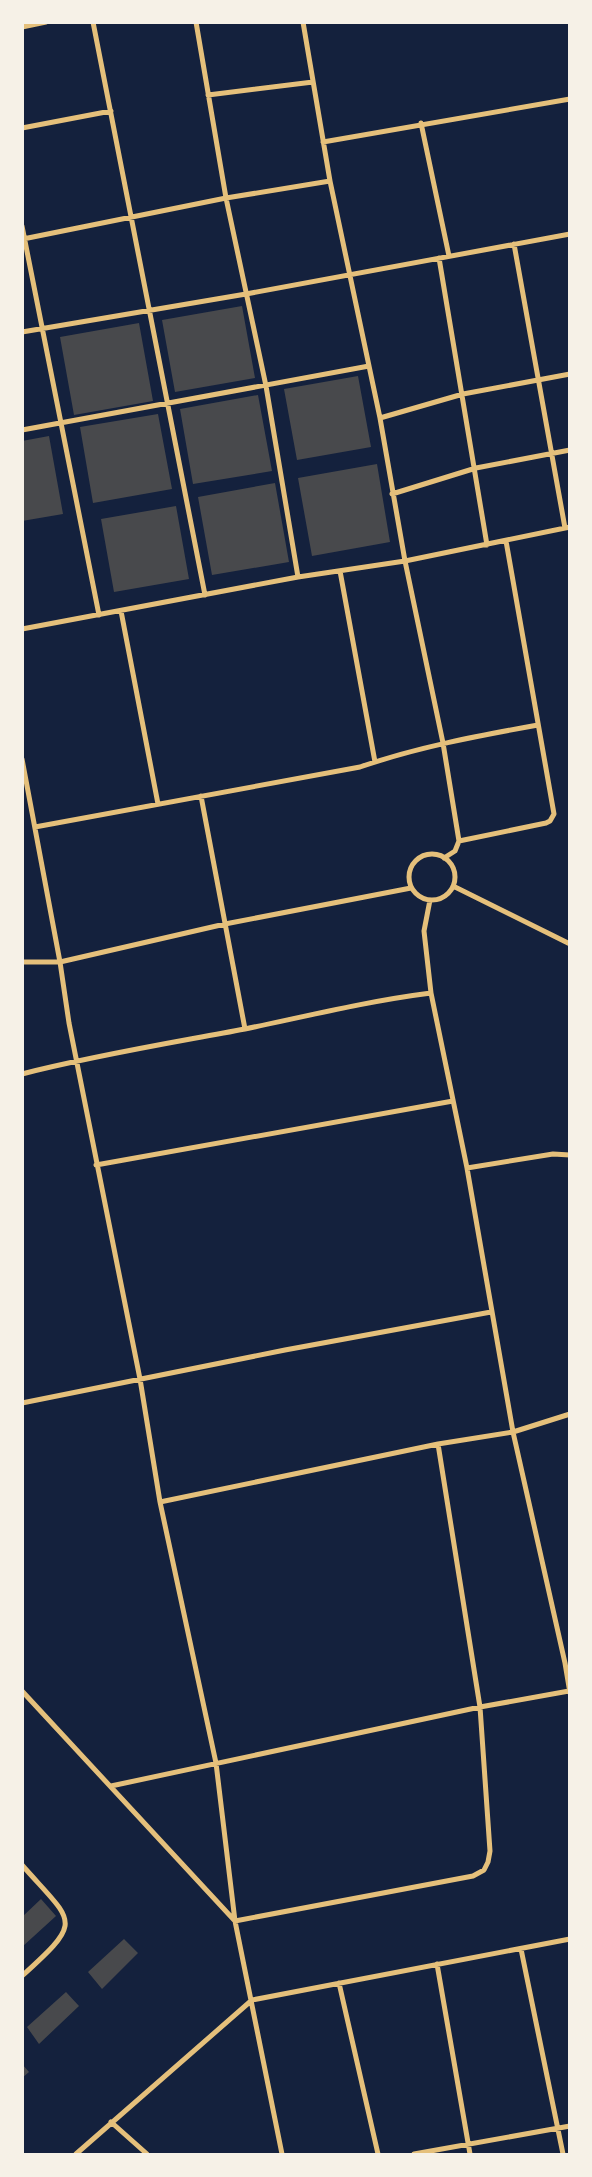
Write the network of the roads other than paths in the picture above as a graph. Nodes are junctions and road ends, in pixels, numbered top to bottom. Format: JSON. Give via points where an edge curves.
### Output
{"nodes":[{"id":1,"x":46,"y":22,"type":"edge"},
{"id":2,"x":93,"y":22,"type":"edge"},
{"id":3,"x":196,"y":22,"type":"edge"},
{"id":4,"x":303,"y":22,"type":"edge"},
{"id":5,"x":22,"y":27,"type":"edge"},
{"id":6,"x":313,"y":82,"type":"junction"},
{"id":7,"x":208,"y":95,"type":"junction"},
{"id":8,"x":570,"y":99,"type":"edge"},
{"id":9,"x":111,"y":111,"type":"junction"},
{"id":10,"x":420,"y":124,"type":"junction"},
{"id":11,"x":22,"y":128,"type":"edge"},
{"id":12,"x":323,"y":142,"type":"junction"},
{"id":13,"x":330,"y":180,"type":"junction"},
{"id":14,"x":226,"y":198,"type":"junction"},
{"id":15,"x":132,"y":216,"type":"junction"},
{"id":16,"x":22,"y":226,"type":"edge"},
{"id":17,"x":570,"y":234,"type":"edge"},
{"id":18,"x":24,"y":239,"type":"edge"},
{"id":19,"x":514,"y":244,"type":"junction"},
{"id":20,"x":449,"y":256,"type":"junction"},
{"id":21,"x":439,"y":258,"type":"junction"},
{"id":22,"x":349,"y":274,"type":"junction"},
{"id":23,"x":246,"y":294,"type":"junction"},
{"id":24,"x":151,"y":311,"type":"junction"},
{"id":25,"x":42,"y":329,"type":"junction"},
{"id":26,"x":22,"y":332,"type":"edge"},
{"id":27,"x":369,"y":366,"type":"junction"},
{"id":28,"x":570,"y":374,"type":"edge"},
{"id":29,"x":539,"y":380,"type":"junction"},
{"id":30,"x":266,"y":386,"type":"junction"},
{"id":31,"x":463,"y":394,"type":"junction"},
{"id":32,"x":169,"y":403,"type":"junction"},
{"id":33,"x":380,"y":418,"type":"junction"},
{"id":34,"x":62,"y":423,"type":"junction"},
{"id":35,"x":22,"y":430,"type":"edge"},
{"id":36,"x":570,"y":450,"type":"edge"},
{"id":37,"x":552,"y":453,"type":"junction"},
{"id":38,"x":476,"y":468,"type":"junction"},
{"id":39,"x":392,"y":494,"type":"junction"},
{"id":40,"x":567,"y":527,"type":"edge"},
{"id":41,"x":506,"y":541,"type":"junction"},
{"id":42,"x":487,"y":545,"type":"junction"},
{"id":43,"x":404,"y":561,"type":"junction"},
{"id":44,"x":340,"y":571,"type":"junction"},
{"id":45,"x":298,"y":577,"type":"junction"},
{"id":46,"x":205,"y":595,"type":"junction"},
{"id":47,"x":120,"y":611,"type":"junction"},
{"id":48,"x":99,"y":615,"type":"junction"},
{"id":49,"x":22,"y":629,"type":"edge"},
{"id":50,"x":538,"y":725,"type":"junction"},
{"id":51,"x":443,"y":743,"type":"junction"},
{"id":52,"x":22,"y":759,"type":"edge"},
{"id":53,"x":375,"y":762,"type":"junction"},
{"id":54,"x":201,"y":796,"type":"junction"},
{"id":55,"x":158,"y":804,"type":"junction"},
{"id":56,"x":35,"y":827,"type":"junction"},
{"id":57,"x":459,"y":841,"type":"junction"},
{"id":58,"x":444,"y":858,"type":"junction"},
{"id":59,"x":453,"y":886,"type":"junction"},
{"id":60,"x":411,"y":888,"type":"junction"},
{"id":61,"x":430,"y":900,"type":"junction"},
{"id":62,"x":225,"y":924,"type":"junction"},
{"id":63,"x":570,"y":944,"type":"edge"},
{"id":64,"x":22,"y":962,"type":"edge"},
{"id":65,"x":60,"y":962,"type":"junction"},
{"id":66,"x":431,"y":993,"type":"junction"},
{"id":67,"x":245,"y":1028,"type":"junction"},
{"id":68,"x":77,"y":1059,"type":"junction"},
{"id":69,"x":22,"y":1074,"type":"edge"},
{"id":70,"x":452,"y":1101,"type":"junction"},
{"id":71,"x":570,"y":1155,"type":"edge"},
{"id":72,"x":96,"y":1165,"type":"junction"},
{"id":73,"x":467,"y":1168,"type":"junction"},
{"id":74,"x":491,"y":1312,"type":"junction"},
{"id":75,"x":140,"y":1379,"type":"junction"},
{"id":76,"x":22,"y":1403,"type":"edge"},
{"id":77,"x":570,"y":1414,"type":"edge"},
{"id":78,"x":513,"y":1432,"type":"junction"},
{"id":79,"x":438,"y":1444,"type":"junction"},
{"id":80,"x":160,"y":1502,"type":"junction"},
{"id":81,"x":567,"y":1663,"type":"edge"},
{"id":82,"x":22,"y":1691,"type":"edge"},
{"id":83,"x":569,"y":1692,"type":"edge"},
{"id":84,"x":480,"y":1707,"type":"junction"},
{"id":85,"x":216,"y":1763,"type":"junction"},
{"id":86,"x":111,"y":1786,"type":"junction"},
{"id":87,"x":22,"y":1865,"type":"edge"},
{"id":88,"x":235,"y":1920,"type":"junction"},
{"id":89,"x":570,"y":1939,"type":"edge"},
{"id":90,"x":521,"y":1948,"type":"junction"},
{"id":91,"x":436,"y":1964,"type":"junction"},
{"id":92,"x":22,"y":1976,"type":"edge"},
{"id":93,"x":339,"y":1983,"type":"junction"},
{"id":94,"x":252,"y":2000,"type":"junction"},
{"id":95,"x":111,"y":2122,"type":"junction"},
{"id":96,"x":570,"y":2126,"type":"edge"},
{"id":97,"x":558,"y":2128,"type":"junction"},
{"id":98,"x":468,"y":2144,"type":"junction"},
{"id":99,"x":76,"y":2154,"type":"edge"},
{"id":100,"x":147,"y":2154,"type":"edge"},
{"id":101,"x":282,"y":2154,"type":"edge"},
{"id":102,"x":378,"y":2154,"type":"edge"},
{"id":103,"x":414,"y":2154,"type":"edge"},
{"id":104,"x":470,"y":2154,"type":"edge"},
{"id":105,"x":563,"y":2154,"type":"edge"}],
"edges":[{"from":1,"to":5,"type":"street"},
{"from":2,"to":9,"type":"street"},
{"from":3,"to":7,"type":"street"},
{"from":4,"to":6,"type":"street"},
{"from":6,"to":7,"type":"street"},
{"from":6,"to":12,"type":"street"},
{"from":7,"to":14,"type":"street"},
{"from":8,"to":10,"type":"street"},
{"from":9,"to":11,"type":"street"},
{"from":9,"to":15,"type":"street"},
{"from":10,"to":12,"type":"street"},
{"from":10,"to":20,"type":"street"},
{"from":12,"to":13,"type":"street"},
{"from":13,"to":14,"type":"street"},
{"from":13,"to":22,"type":"street"},
{"from":14,"to":15,"type":"street"},
{"from":14,"to":23,"type":"street"},
{"from":15,"to":18,"type":"street"},
{"from":15,"to":24,"type":"street"},
{"from":16,"to":18,"type":"street"},
{"from":17,"to":19,"type":"street"},
{"from":18,"to":25,"type":"street"},
{"from":19,"to":20,"type":"street"},
{"from":19,"to":29,"type":"street"},
{"from":20,"to":21,"type":"street"},
{"from":21,"to":22,"type":"street"},
{"from":21,"to":31,"type":"street"},
{"from":22,"to":23,"type":"street"},
{"from":22,"to":27,"type":"street"},
{"from":23,"to":24,"type":"street"},
{"from":23,"to":30,"type":"street"},
{"from":24,"to":25,"type":"street"},
{"from":24,"to":32,"type":"street"},
{"from":25,"to":26,"type":"street"},
{"from":25,"to":34,"type":"street"},
{"from":27,"to":30,"type":"street"},
{"from":27,"to":33,"type":"street"},
{"from":28,"to":29,"type":"street"},
{"from":29,"to":31,"type":"street"},
{"from":29,"to":37,"type":"street"},
{"from":30,"to":32,"type":"street"},
{"from":30,"to":45,"type":"street"},
{"from":31,"to":33,"type":"street"},
{"from":31,"to":38,"type":"street"},
{"from":32,"to":34,"type":"street"},
{"from":32,"to":46,"type":"street"},
{"from":33,"to":39,"type":"street"},
{"from":34,"to":35,"type":"street"},
{"from":34,"to":48,"type":"street"},
{"from":36,"to":37,"type":"street"},
{"from":37,"to":38,"type":"street"},
{"from":37,"to":40,"type":"street"},
{"from":38,"to":39,"type":"street"},
{"from":38,"to":42,"type":"street"},
{"from":39,"to":43,"type":"street"},
{"from":40,"to":41,"type":"street"},
{"from":41,"to":42,"type":"street"},
{"from":41,"to":50,"type":"street"},
{"from":42,"to":43,"type":"street"},
{"from":43,"to":44,"type":"street"},
{"from":43,"to":51,"type":"street"},
{"from":44,"to":45,"type":"street"},
{"from":44,"to":53,"type":"street"},
{"from":45,"to":46,"type":"street"},
{"from":46,"to":47,"type":"street"},
{"from":47,"to":48,"type":"street"},
{"from":47,"to":55,"type":"street"},
{"from":48,"to":49,"type":"street"},
{"from":50,"to":51,"type":"street"},
{"from":50,"to":57,"type":"street","via":[[555,809],[550,820]]},
{"from":51,"to":53,"type":"street"},
{"from":51,"to":57,"type":"street"},
{"from":52,"to":56,"type":"street"},
{"from":53,"to":54,"type":"street","via":[[360,768]]},
{"from":54,"to":55,"type":"street"},
{"from":54,"to":62,"type":"street"},
{"from":55,"to":56,"type":"street"},
{"from":56,"to":65,"type":"street"},
{"from":57,"to":58,"type":"street","via":[[455,851]]},
{"from":58,"to":59,"type":"street","via":[[452,866]]},
{"from":58,"to":60,"type":"street","via":[[433,854],[421,857],[412,865],[409,876]]},
{"from":59,"to":61,"type":"street","via":[[440,899]]},
{"from":59,"to":63,"type":"street"},
{"from":60,"to":61,"type":"street","via":[[419,897]]},
{"from":60,"to":62,"type":"street"},
{"from":61,"to":66,"type":"street","via":[[424,931]]},
{"from":62,"to":65,"type":"street"},
{"from":62,"to":67,"type":"street"},
{"from":64,"to":65,"type":"street"},
{"from":65,"to":68,"type":"street"},
{"from":66,"to":67,"type":"street"},
{"from":66,"to":70,"type":"street"},
{"from":67,"to":68,"type":"street"},
{"from":68,"to":69,"type":"street"},
{"from":68,"to":72,"type":"street"},
{"from":70,"to":72,"type":"street"},
{"from":70,"to":73,"type":"street"},
{"from":71,"to":73,"type":"street","via":[[553,1154]]},
{"from":72,"to":75,"type":"street"},
{"from":73,"to":74,"type":"street"},
{"from":74,"to":75,"type":"street"},
{"from":74,"to":78,"type":"street"},
{"from":75,"to":76,"type":"street"},
{"from":75,"to":80,"type":"street"},
{"from":77,"to":78,"type":"street"},
{"from":78,"to":79,"type":"street"},
{"from":78,"to":81,"type":"street"},
{"from":79,"to":80,"type":"street"},
{"from":79,"to":84,"type":"street"},
{"from":80,"to":85,"type":"street"},
{"from":81,"to":83,"type":"street"},
{"from":82,"to":86,"type":"street"},
{"from":83,"to":84,"type":"street"},
{"from":84,"to":85,"type":"street"},
{"from":84,"to":88,"type":"street","via":[[490,1835],[488,1862],[484,1870],[473,1876]]},
{"from":85,"to":86,"type":"street"},
{"from":85,"to":88,"type":"street"},
{"from":86,"to":88,"type":"street"},
{"from":87,"to":92,"type":"street","via":[[62,1910],[67,1921],[64,1932],[52,1949]]},
{"from":88,"to":94,"type":"street"},
{"from":89,"to":90,"type":"street"},
{"from":90,"to":91,"type":"street"},
{"from":90,"to":97,"type":"street"},
{"from":91,"to":93,"type":"street"},
{"from":91,"to":98,"type":"street"},
{"from":93,"to":94,"type":"street"},
{"from":93,"to":102,"type":"street"},
{"from":94,"to":95,"type":"street"},
{"from":94,"to":101,"type":"street"},
{"from":95,"to":99,"type":"street"},
{"from":95,"to":100,"type":"street"},
{"from":96,"to":97,"type":"street"},
{"from":97,"to":98,"type":"street"},
{"from":97,"to":105,"type":"street"},
{"from":98,"to":103,"type":"street"},
{"from":98,"to":104,"type":"street"}]}
